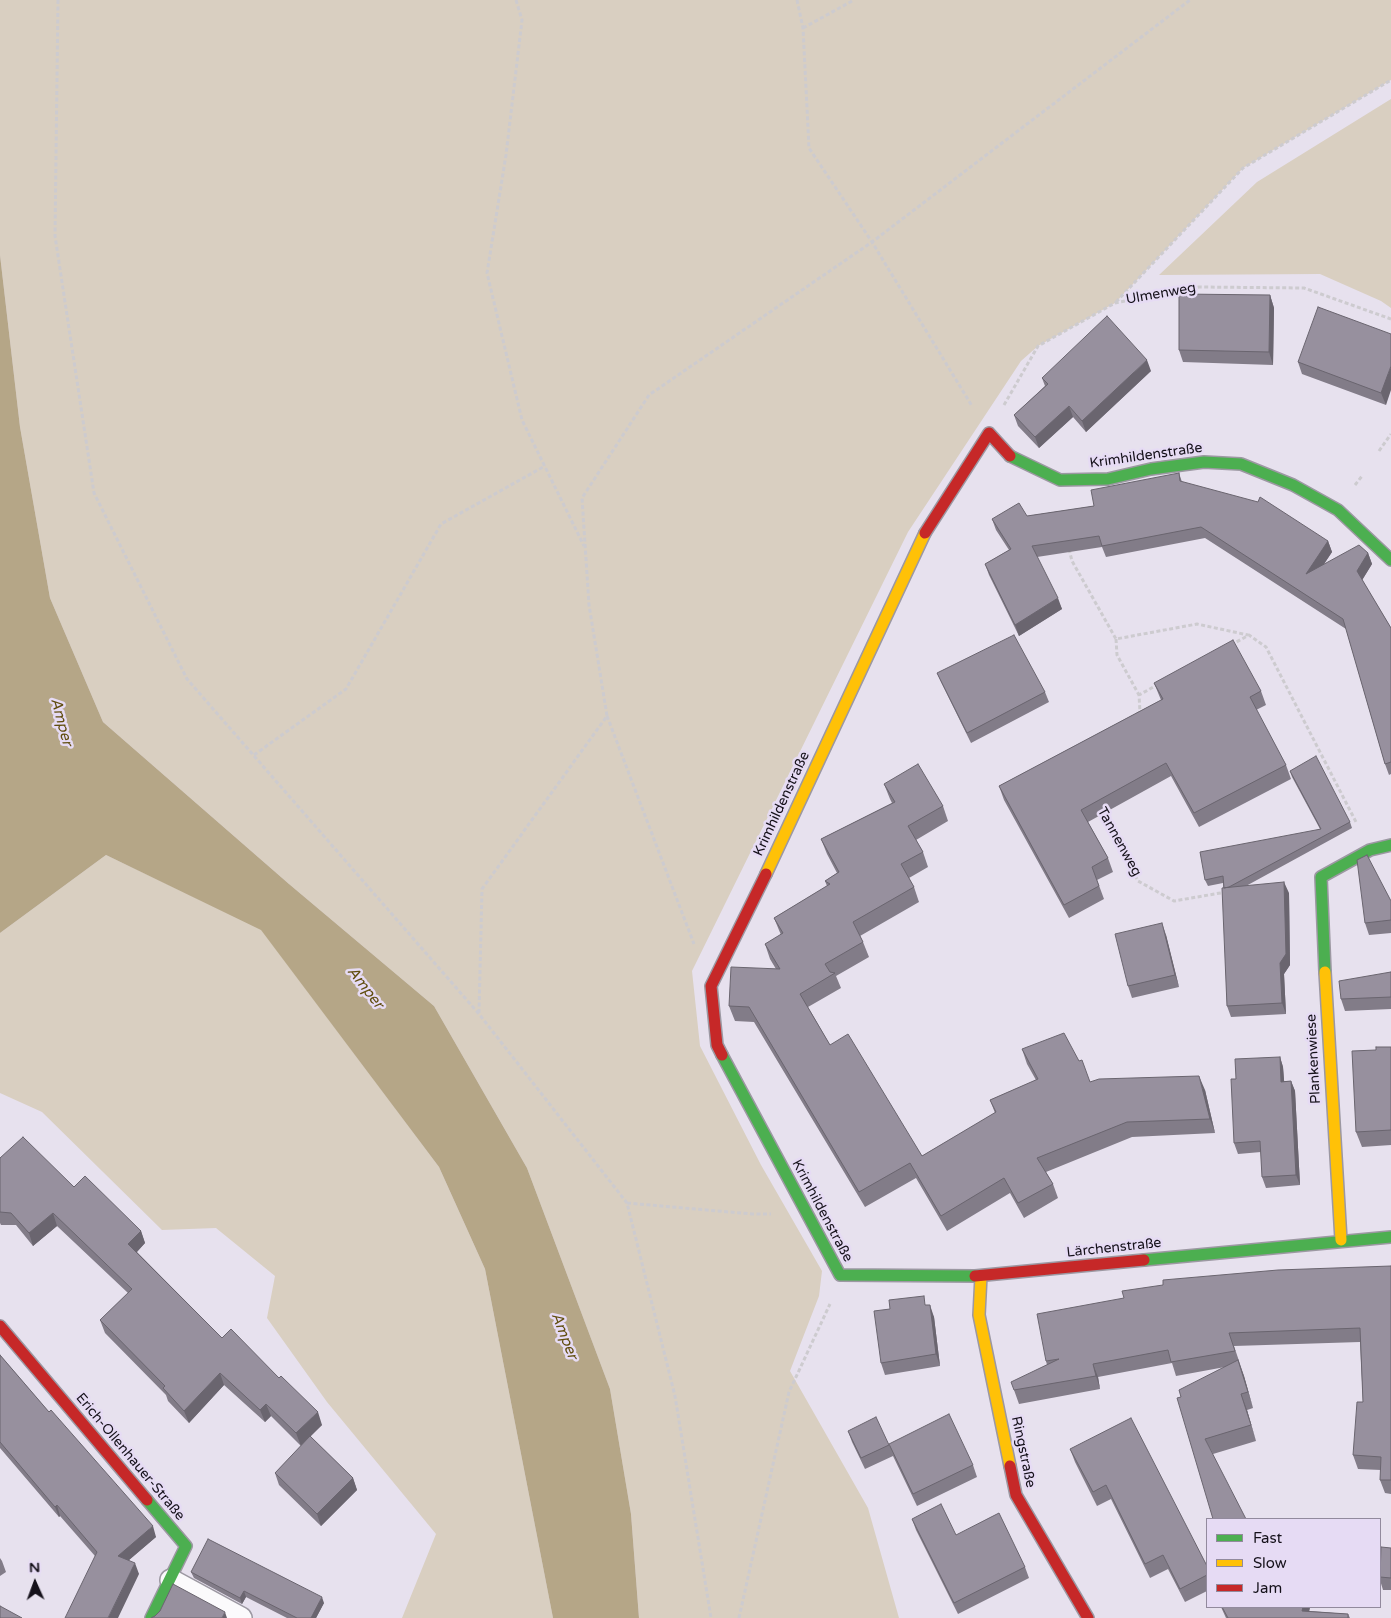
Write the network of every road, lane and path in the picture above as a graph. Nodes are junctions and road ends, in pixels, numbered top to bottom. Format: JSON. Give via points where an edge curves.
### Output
{"nodes":[{"id":1,"x":58,"y":0,"type":"edge"},
{"id":2,"x":516,"y":0,"type":"edge"},
{"id":3,"x":797,"y":0,"type":"edge"},
{"id":4,"x":854,"y":0,"type":"edge"},
{"id":5,"x":1190,"y":0,"type":"edge"},
{"id":6,"x":803,"y":28,"type":"junction"},
{"id":7,"x":1391,"y":80,"type":"edge"},
{"id":8,"x":872,"y":242,"type":"junction"},
{"id":9,"x":1116,"y":302,"type":"junction"},
{"id":10,"x":1391,"y":319,"type":"edge"},
{"id":11,"x":989,"y":433,"type":"junction"},
{"id":12,"x":1391,"y":434,"type":"edge"},
{"id":13,"x":1379,"y":451,"type":"dead end"},
{"id":14,"x":545,"y":466,"type":"junction"},
{"id":15,"x":1067,"y":544,"type":"edge"},
{"id":16,"x":585,"y":548,"type":"junction"},
{"id":17,"x":1391,"y":560,"type":"edge"},
{"id":18,"x":1249,"y":635,"type":"junction"},
{"id":19,"x":1116,"y":639,"type":"junction"},
{"id":20,"x":1224,"y":649,"type":"edge"},
{"id":21,"x":1164,"y":681,"type":"edge"},
{"id":22,"x":1139,"y":695,"type":"junction"},
{"id":23,"x":606,"y":716,"type":"junction"},
{"id":24,"x":1132,"y":717,"type":"edge"},
{"id":25,"x":254,"y":755,"type":"junction"},
{"id":26,"x":1098,"y":804,"type":"edge"},
{"id":27,"x":1391,"y":845,"type":"edge"},
{"id":28,"x":1370,"y":850,"type":"junction"},
{"id":29,"x":1233,"y":891,"type":"edge"},
{"id":30,"x":711,"y":986,"type":"junction"},
{"id":31,"x":479,"y":1014,"type":"junction"},
{"id":32,"x":627,"y":1204,"type":"junction"},
{"id":33,"x":806,"y":1213,"type":"junction"},
{"id":34,"x":1391,"y":1237,"type":"edge"},
{"id":35,"x":1341,"y":1240,"type":"junction"},
{"id":36,"x":840,"y":1275,"type":"junction"},
{"id":37,"x":981,"y":1276,"type":"junction"},
{"id":38,"x":0,"y":1326,"type":"edge"},
{"id":39,"x":171,"y":1580,"type":"junction"},
{"id":40,"x":151,"y":1618,"type":"edge"},
{"id":41,"x":241,"y":1618,"type":"edge"},
{"id":42,"x":711,"y":1618,"type":"edge"},
{"id":43,"x":740,"y":1618,"type":"edge"},
{"id":44,"x":1088,"y":1618,"type":"edge"}],
"edges":[{"from":1,"to":25,"type":"path","via":[[55,236],[94,493],[187,679]]},
{"from":2,"to":14,"type":"path","via":[[522,20],[506,155],[487,273],[522,420]]},
{"from":3,"to":6,"type":"path"},
{"from":4,"to":6,"type":"path"},
{"from":5,"to":8,"type":"path"},
{"from":6,"to":8,"type":"path","via":[[809,148]]},
{"from":7,"to":9,"type":"path","via":[[1243,168]]},
{"from":8,"to":11,"type":"path"},
{"from":8,"to":16,"type":"path","via":[[649,395],[582,498]]},
{"from":9,"to":10,"type":"path","name":"Ulmenweg","via":[[1199,287],[1304,288]]},
{"from":9,"to":11,"type":"path","name":"Ulmenweg","via":[[1038,346]]},
{"from":11,"to":17,"type":"street","name":"Krimhildenstraße","via":[[1010,456],[1060,480],[1108,478],[1204,462],[1241,464],[1293,485],[1338,510]]},
{"from":11,"to":30,"type":"street","name":"Krimhildenstraße","via":[[921,539],[806,791]]},
{"from":12,"to":13,"type":"path"},
{"from":14,"to":16,"type":"path"},
{"from":14,"to":25,"type":"path","via":[[441,524],[346,689]]},
{"from":15,"to":19,"type":"path","via":[[1072,562]]},
{"from":16,"to":23,"type":"path","via":[[589,605]]},
{"from":18,"to":19,"type":"path","via":[[1196,624]]},
{"from":18,"to":20,"type":"path"},
{"from":18,"to":28,"type":"path","via":[[1266,647]]},
{"from":19,"to":22,"type":"path","via":[[1117,654]]},
{"from":21,"to":22,"type":"path"},
{"from":22,"to":24,"type":"path","via":[[1140,712]]},
{"from":23,"to":30,"type":"path"},
{"from":23,"to":31,"type":"path","via":[[482,890]]},
{"from":25,"to":31,"type":"path"},
{"from":26,"to":29,"type":"path","name":"Tannenweg","via":[[1138,881],[1174,901]]},
{"from":27,"to":28,"type":"street"},
{"from":28,"to":35,"type":"street","name":"Plankenwiese","via":[[1321,877]]},
{"from":30,"to":33,"type":"street","name":"Krimhildenstraße","via":[[717,1045]]},
{"from":31,"to":32,"type":"path"},
{"from":32,"to":33,"type":"path","via":[[752,1214]]},
{"from":32,"to":42,"type":"path","via":[[675,1396]]},
{"from":33,"to":36,"type":"street","name":"Krimhildenstraße"},
{"from":34,"to":35,"type":"street","name":"Lärchenstraße"},
{"from":35,"to":37,"type":"street","name":"Lärchenstraße"},
{"from":36,"to":37,"type":"street","name":"Lärchenstraße"},
{"from":36,"to":43,"type":"path","name":"Krimhildenstraße","via":[[835,1293],[789,1392]]},
{"from":37,"to":44,"type":"street","name":"Ringstraße","via":[[979,1315],[1016,1495]]},
{"from":38,"to":39,"type":"street","name":"Erich-Ollenhauer-Straße","via":[[186,1546]]},
{"from":39,"to":40,"type":"street","name":"Erich-Ollenhauer-Straße"},
{"from":39,"to":41,"type":"lane"}]}
